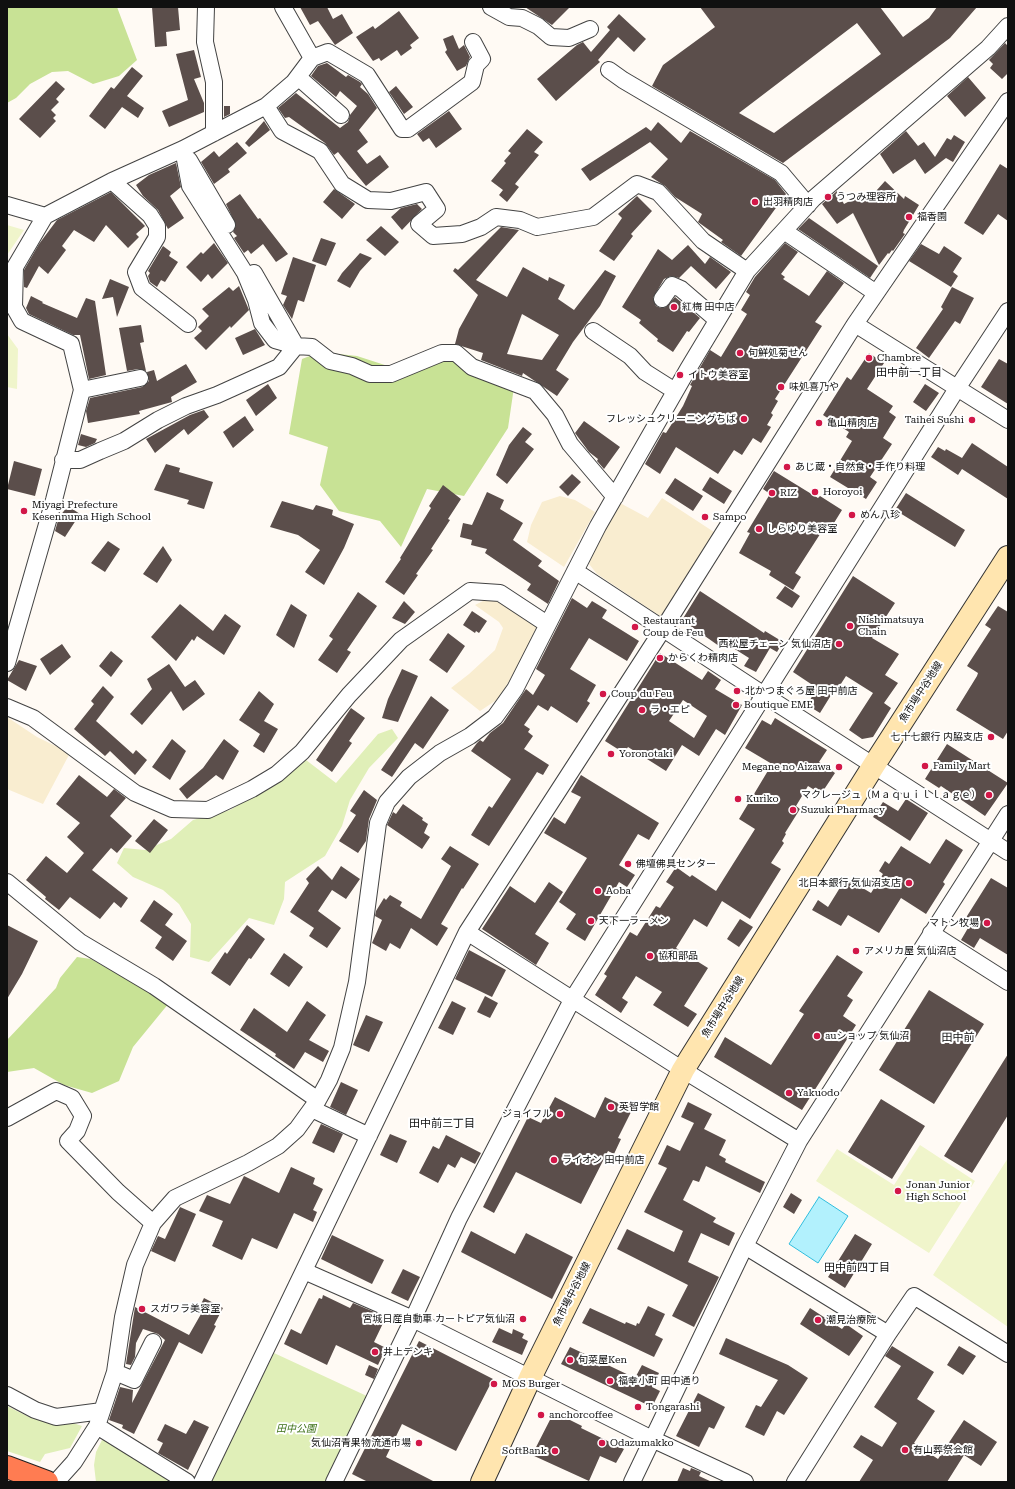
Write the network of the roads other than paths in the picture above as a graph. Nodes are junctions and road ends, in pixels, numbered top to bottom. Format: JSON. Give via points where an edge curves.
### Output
{"nodes":[{"id":1,"x":206,"y":7,"type":"edge"},
{"id":2,"x":283,"y":7,"type":"edge"},
{"id":3,"x":491,"y":7,"type":"edge"},
{"id":4,"x":1008,"y":26,"type":"edge"},
{"id":5,"x":590,"y":29,"type":"dead end"},
{"id":6,"x":472,"y":42,"type":"dead end"},
{"id":7,"x":312,"y":58,"type":"junction"},
{"id":8,"x":609,"y":70,"type":"dead end"},
{"id":9,"x":298,"y":77,"type":"junction"},
{"id":10,"x":1008,"y":101,"type":"edge"},
{"id":11,"x":266,"y":106,"type":"junction"},
{"id":12,"x":341,"y":114,"type":"dead end"},
{"id":13,"x":214,"y":132,"type":"junction"},
{"id":14,"x":183,"y":149,"type":"junction"},
{"id":15,"x":112,"y":181,"type":"junction"},
{"id":16,"x":7,"y":205,"type":"edge"},
{"id":17,"x":808,"y":205,"type":"junction"},
{"id":18,"x":45,"y":216,"type":"junction"},
{"id":19,"x":784,"y":231,"type":"junction"},
{"id":20,"x":747,"y":271,"type":"junction"},
{"id":21,"x":876,"y":293,"type":"junction"},
{"id":22,"x":662,"y":299,"type":"dead end"},
{"id":23,"x":1008,"y":311,"type":"edge"},
{"id":24,"x":717,"y":320,"type":"junction"},
{"id":25,"x":188,"y":324,"type":"dead end"},
{"id":26,"x":855,"y":324,"type":"junction"},
{"id":27,"x":593,"y":331,"type":"dead end"},
{"id":28,"x":296,"y":346,"type":"junction"},
{"id":29,"x":140,"y":378,"type":"dead end"},
{"id":30,"x":958,"y":387,"type":"junction"},
{"id":31,"x":82,"y":390,"type":"junction"},
{"id":32,"x":675,"y":391,"type":"junction"},
{"id":33,"x":1008,"y":420,"type":"edge"},
{"id":34,"x":63,"y":460,"type":"junction"},
{"id":35,"x":615,"y":497,"type":"junction"},
{"id":36,"x":1008,"y":558,"type":"edge"},
{"id":37,"x":576,"y":571,"type":"junction"},
{"id":38,"x":547,"y":624,"type":"junction"},
{"id":39,"x":663,"y":629,"type":"junction"},
{"id":40,"x":7,"y":663,"type":"edge"},
{"id":41,"x":764,"y":695,"type":"junction"},
{"id":42,"x":7,"y":707,"type":"edge"},
{"id":43,"x":874,"y":765,"type":"junction"},
{"id":44,"x":1008,"y":814,"type":"edge"},
{"id":45,"x":991,"y":842,"type":"junction"},
{"id":46,"x":1008,"y":852,"type":"edge"},
{"id":47,"x":7,"y":882,"type":"edge"},
{"id":48,"x":467,"y":932,"type":"junction"},
{"id":49,"x":931,"y":933,"type":"junction"},
{"id":50,"x":1008,"y":982,"type":"edge"},
{"id":51,"x":572,"y":1000,"type":"junction"},
{"id":52,"x":683,"y":1070,"type":"junction"},
{"id":53,"x":315,"y":1104,"type":"junction"},
{"id":54,"x":7,"y":1118,"type":"edge"},
{"id":55,"x":369,"y":1136,"type":"junction"},
{"id":56,"x":799,"y":1141,"type":"junction"},
{"id":57,"x":153,"y":1222,"type":"junction"},
{"id":58,"x":745,"y":1246,"type":"junction"},
{"id":59,"x":304,"y":1271,"type":"junction"},
{"id":60,"x":413,"y":1319,"type":"junction"},
{"id":61,"x":888,"y":1334,"type":"junction"},
{"id":62,"x":153,"y":1342,"type":"dead end"},
{"id":63,"x":1008,"y":1354,"type":"edge"},
{"id":64,"x":115,"y":1372,"type":"junction"},
{"id":65,"x":530,"y":1378,"type":"junction"},
{"id":66,"x":7,"y":1395,"type":"edge"},
{"id":67,"x":102,"y":1411,"type":"junction"},
{"id":68,"x":97,"y":1426,"type":"junction"},
{"id":69,"x":652,"y":1439,"type":"junction"},
{"id":70,"x":7,"y":1467,"type":"edge"},
{"id":71,"x":47,"y":1482,"type":"edge"},
{"id":72,"x":56,"y":1482,"type":"edge"},
{"id":73,"x":187,"y":1482,"type":"edge"},
{"id":74,"x":202,"y":1482,"type":"edge"},
{"id":75,"x":334,"y":1482,"type":"edge"},
{"id":76,"x":482,"y":1482,"type":"edge"},
{"id":77,"x":632,"y":1482,"type":"edge"},
{"id":78,"x":745,"y":1482,"type":"edge"},
{"id":79,"x":795,"y":1482,"type":"edge"}],
"edges":[{"from":1,"to":13,"type":"street","via":[[205,42],[214,82]]},
{"from":2,"to":7,"type":"street"},
{"from":3,"to":5,"type":"street","via":[[509,17],[522,18],[538,26],[551,37],[569,38]]},
{"from":4,"to":17,"type":"street","via":[[988,48]]},
{"from":6,"to":7,"type":"street","via":[[482,59],[476,65],[472,82],[408,129],[402,129],[367,76],[328,52]]},
{"from":7,"to":9,"type":"street"},
{"from":8,"to":17,"type":"street","via":[[781,173]]},
{"from":9,"to":11,"type":"street"},
{"from":9,"to":12,"type":"street"},
{"from":10,"to":21,"type":"street"},
{"from":11,"to":13,"type":"street"},
{"from":11,"to":20,"type":"street","via":[[282,131],[320,151],[342,184],[368,200],[391,201],[426,192],[437,209],[418,224],[433,236],[462,234],[481,227],[496,217],[520,220],[537,228],[593,217],[637,184],[658,192],[703,241]]},
{"from":13,"to":14,"type":"street"},
{"from":14,"to":15,"type":"street"},
{"from":14,"to":28,"type":"street"},
{"from":15,"to":18,"type":"street"},
{"from":15,"to":25,"type":"street","via":[[150,215],[157,226],[157,236],[136,272],[142,288]]},
{"from":16,"to":18,"type":"street"},
{"from":17,"to":19,"type":"street"},
{"from":18,"to":31,"type":"street","via":[[15,267],[14,307],[22,321],[71,344]]},
{"from":19,"to":20,"type":"street"},
{"from":19,"to":21,"type":"street"},
{"from":20,"to":24,"type":"street"},
{"from":21,"to":26,"type":"street"},
{"from":22,"to":24,"type":"street","via":[[672,285],[682,289]]},
{"from":23,"to":30,"type":"street"},
{"from":24,"to":32,"type":"street"},
{"from":26,"to":30,"type":"street"},
{"from":26,"to":39,"type":"street"},
{"from":27,"to":32,"type":"street","via":[[630,356],[645,372]]},
{"from":28,"to":34,"type":"street","via":[[279,367],[179,410],[106,449],[80,460]]},
{"from":28,"to":35,"type":"street","via":[[312,347],[330,360],[370,374],[391,374],[442,353],[456,353],[472,367],[536,391],[555,415],[570,444]]},
{"from":29,"to":31,"type":"street"},
{"from":30,"to":33,"type":"street"},
{"from":30,"to":41,"type":"street"},
{"from":31,"to":34,"type":"street"},
{"from":32,"to":35,"type":"street"},
{"from":34,"to":40,"type":"street"},
{"from":35,"to":37,"type":"street"},
{"from":36,"to":43,"type":"street","name":"魚市場中谷地線"},
{"from":37,"to":38,"type":"street"},
{"from":37,"to":39,"type":"street"},
{"from":38,"to":42,"type":"street","via":[[500,593],[470,591],[401,640],[349,695],[302,752],[278,774],[208,810],[172,809],[135,793],[33,718]]},
{"from":38,"to":53,"type":"street","via":[[515,689],[495,718],[440,753],[409,778],[387,802],[378,822],[357,982],[342,1048],[329,1080]]},
{"from":39,"to":41,"type":"street"},
{"from":39,"to":48,"type":"street"},
{"from":41,"to":43,"type":"street"},
{"from":41,"to":51,"type":"street"},
{"from":43,"to":45,"type":"street"},
{"from":43,"to":52,"type":"street","name":"魚市場中谷地線"},
{"from":44,"to":45,"type":"street"},
{"from":45,"to":46,"type":"street"},
{"from":45,"to":49,"type":"street"},
{"from":47,"to":53,"type":"street","via":[[80,942],[154,986]]},
{"from":48,"to":51,"type":"street"},
{"from":48,"to":55,"type":"street"},
{"from":49,"to":50,"type":"street"},
{"from":49,"to":56,"type":"street"},
{"from":51,"to":52,"type":"street"},
{"from":51,"to":60,"type":"street","via":[[459,1218]]},
{"from":52,"to":56,"type":"street"},
{"from":52,"to":65,"type":"street","name":"魚市場中谷地線"},
{"from":53,"to":55,"type":"street"},
{"from":53,"to":57,"type":"street","via":[[297,1129],[278,1146],[175,1198]]},
{"from":54,"to":57,"type":"street","via":[[56,1091],[72,1098],[83,1116],[77,1131],[68,1141],[118,1192]]},
{"from":55,"to":59,"type":"street"},
{"from":56,"to":58,"type":"street"},
{"from":57,"to":64,"type":"street","via":[[135,1265],[123,1317]]},
{"from":58,"to":61,"type":"street"},
{"from":58,"to":69,"type":"street"},
{"from":59,"to":60,"type":"street"},
{"from":59,"to":74,"type":"street"},
{"from":60,"to":65,"type":"street"},
{"from":60,"to":75,"type":"street"},
{"from":61,"to":63,"type":"street","via":[[914,1296]]},
{"from":61,"to":79,"type":"street"},
{"from":62,"to":64,"type":"street","via":[[134,1380]]},
{"from":64,"to":67,"type":"street"},
{"from":65,"to":69,"type":"street"},
{"from":65,"to":76,"type":"street","name":"魚市場中谷地線"},
{"from":66,"to":67,"type":"street","via":[[35,1410],[56,1417]]},
{"from":67,"to":68,"type":"street"},
{"from":68,"to":72,"type":"street","via":[[74,1462]]},
{"from":68,"to":73,"type":"street"},
{"from":69,"to":77,"type":"street"},
{"from":69,"to":78,"type":"street"},
{"from":70,"to":71,"type":"highway"}]}
